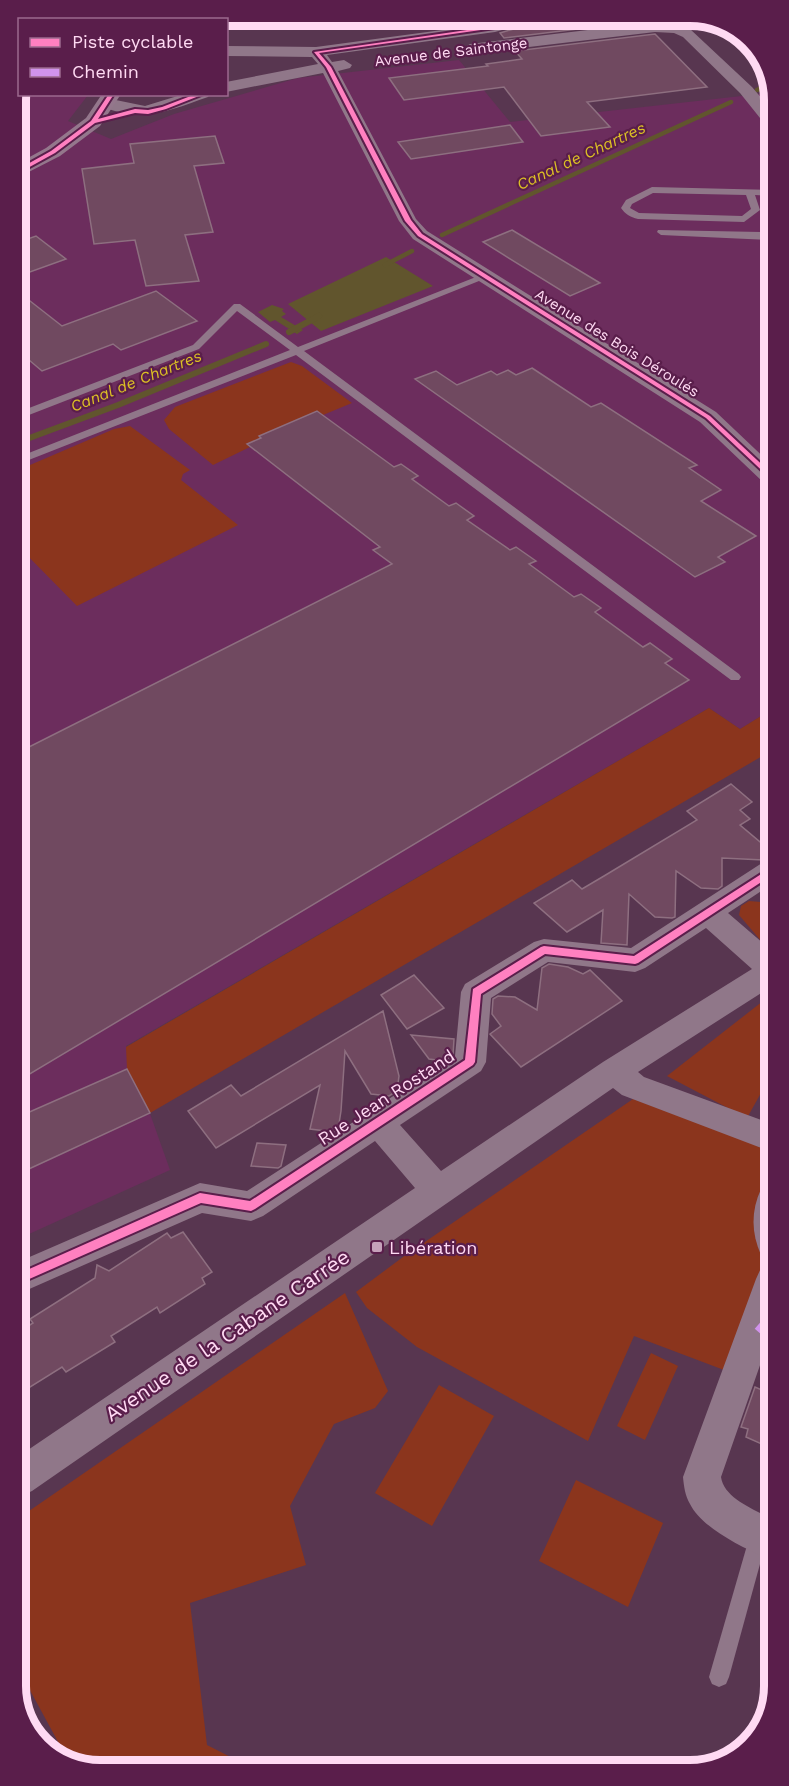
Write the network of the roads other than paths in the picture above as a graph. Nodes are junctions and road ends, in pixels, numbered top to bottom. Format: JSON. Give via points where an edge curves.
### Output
{"nodes":[{"id":1,"x":499,"y":26,"type":"edge"},
{"id":2,"x":684,"y":26,"type":"edge"},
{"id":3,"x":677,"y":29,"type":"junction"},
{"id":4,"x":228,"y":51,"type":"edge"},
{"id":5,"x":316,"y":52,"type":"junction"},
{"id":6,"x":449,"y":52,"type":"dead end"},
{"id":7,"x":361,"y":63,"type":"dead end"},
{"id":8,"x":328,"y":67,"type":"junction"},
{"id":9,"x":228,"y":87,"type":"edge"},
{"id":10,"x":132,"y":96,"type":"edge"},
{"id":11,"x":196,"y":96,"type":"edge"},
{"id":12,"x":109,"y":99,"type":"edge"},
{"id":13,"x":183,"y":100,"type":"junction"},
{"id":14,"x":135,"y":111,"type":"junction"},
{"id":15,"x":764,"y":112,"type":"edge"},
{"id":16,"x":93,"y":122,"type":"junction"},
{"id":17,"x":26,"y":167,"type":"edge"},
{"id":18,"x":750,"y":193,"type":"junction"},
{"id":19,"x":764,"y":194,"type":"edge"},
{"id":20,"x":744,"y":219,"type":"junction"},
{"id":21,"x":661,"y":232,"type":"dead end"},
{"id":22,"x":764,"y":233,"type":"edge"},
{"id":23,"x":764,"y":236,"type":"edge"},
{"id":24,"x":484,"y":277,"type":"junction"},
{"id":25,"x":298,"y":351,"type":"junction"},
{"id":26,"x":26,"y":413,"type":"edge"},
{"id":27,"x":26,"y":458,"type":"edge"},
{"id":28,"x":764,"y":470,"type":"edge"},
{"id":29,"x":735,"y":677,"type":"dead end"},
{"id":30,"x":764,"y":875,"type":"edge"},
{"id":31,"x":708,"y":912,"type":"junction"},
{"id":32,"x":764,"y":963,"type":"edge"},
{"id":33,"x":764,"y":975,"type":"edge"},
{"id":34,"x":614,"y":1071,"type":"junction"},
{"id":35,"x":378,"y":1122,"type":"junction"},
{"id":36,"x":764,"y":1135,"type":"edge"},
{"id":37,"x":439,"y":1192,"type":"junction"},
{"id":38,"x":26,"y":1275,"type":"edge"},
{"id":39,"x":764,"y":1304,"type":"edge"},
{"id":40,"x":26,"y":1473,"type":"edge"},
{"id":41,"x":764,"y":1538,"type":"edge"},
{"id":42,"x":764,"y":1545,"type":"edge"},
{"id":43,"x":718,"y":1677,"type":"dead end"}],
"edges":[{"from":1,"to":5,"type":"street"},
{"from":2,"to":3,"type":"street","name":"Avenue de Saintonge"},
{"from":3,"to":6,"type":"street","name":"Avenue de Saintonge","via":[[655,27]]},
{"from":3,"to":15,"type":"street","via":[[688,34]]},
{"from":4,"to":5,"type":"street"},
{"from":5,"to":8,"type":"street"},
{"from":7,"to":8,"type":"street","name":"Avenue de Saintonge"},
{"from":8,"to":9,"type":"street","name":"Avenue de Saintonge"},
{"from":8,"to":24,"type":"street","name":"Avenue des Bois Déroulés","via":[[408,221],[420,235]]},
{"from":10,"to":13,"type":"street","via":[[153,102]]},
{"from":11,"to":13,"type":"street"},
{"from":12,"to":14,"type":"street"},
{"from":12,"to":16,"type":"main road"},
{"from":13,"to":14,"type":"street","via":[[156,110]]},
{"from":14,"to":16,"type":"street"},
{"from":16,"to":17,"type":"main road"},
{"from":18,"to":19,"type":"lane"},
{"from":18,"to":20,"type":"lane","via":[[756,210]]},
{"from":18,"to":20,"type":"lane","via":[[652,190],[625,208],[638,216]]},
{"from":20,"to":22,"type":"lane"},
{"from":21,"to":23,"type":"lane"},
{"from":24,"to":25,"type":"lane"},
{"from":24,"to":28,"type":"street","name":"Avenue des Bois Déroulés","via":[[708,417]]},
{"from":25,"to":26,"type":"lane","via":[[237,306],[196,348]]},
{"from":25,"to":27,"type":"lane"},
{"from":25,"to":29,"type":"lane"},
{"from":30,"to":31,"type":"street","name":"Rue Jean Rostand"},
{"from":31,"to":32,"type":"street"},
{"from":31,"to":35,"type":"street","name":"Rue Jean Rostand","via":[[635,960],[544,950],[476,992],[470,1062]]},
{"from":33,"to":34,"type":"street","name":"Avenue de la Cabane Carrée"},
{"from":34,"to":36,"type":"street","via":[[633,1086]]},
{"from":34,"to":37,"type":"street","name":"Avenue de la Cabane Carrée"},
{"from":35,"to":37,"type":"street"},
{"from":35,"to":38,"type":"street","name":"Rue Jean Rostand","via":[[251,1206],[200,1198]]},
{"from":37,"to":40,"type":"street","name":"Avenue de la Cabane Carrée"},
{"from":39,"to":41,"type":"street","via":[[702,1477],[704,1493],[720,1511]]},
{"from":42,"to":43,"type":"lane"}]}
